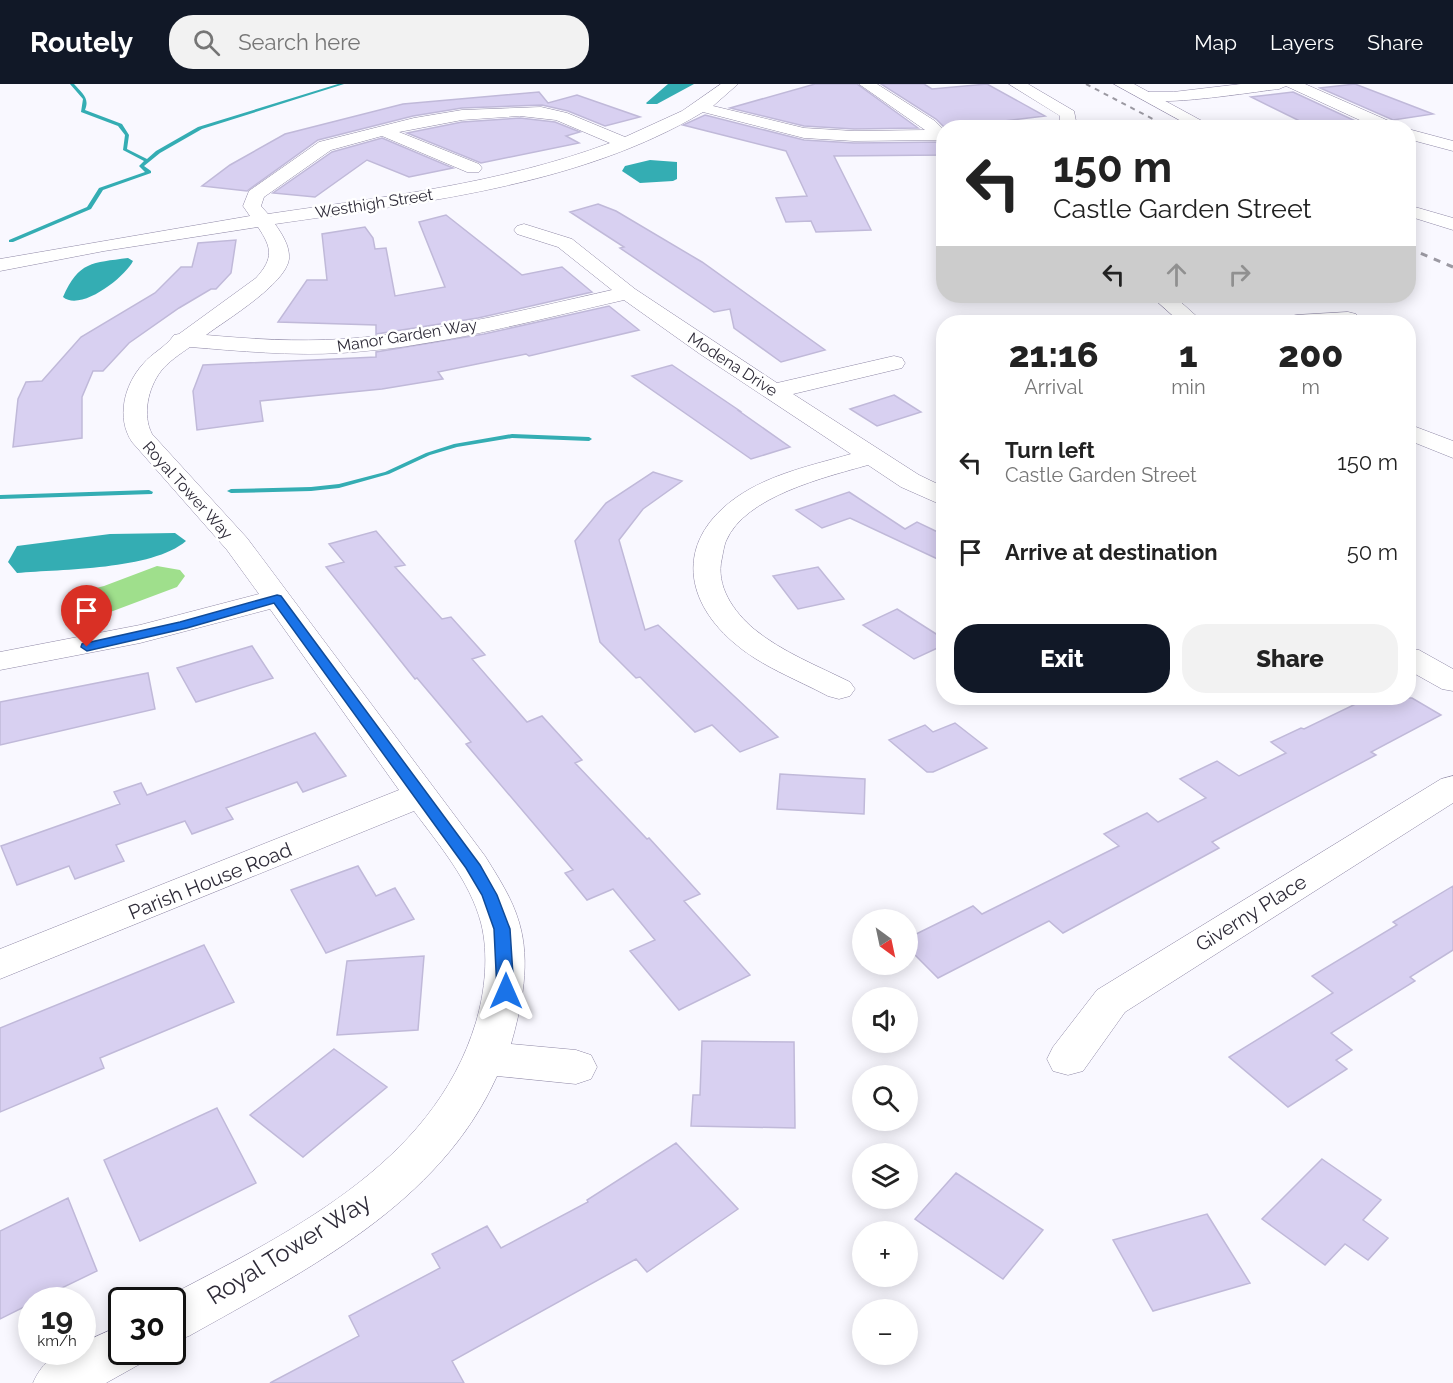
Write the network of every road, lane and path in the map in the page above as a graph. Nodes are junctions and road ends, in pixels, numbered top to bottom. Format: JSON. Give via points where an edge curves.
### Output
{"nodes":[{"id":1,"x":730,"y":84,"type":"edge"},
{"id":2,"x":867,"y":84,"type":"edge"},
{"id":3,"x":1017,"y":84,"type":"edge"},
{"id":4,"x":1122,"y":84,"type":"edge"},
{"id":5,"x":1232,"y":84,"type":"edge"},
{"id":6,"x":1279,"y":84,"type":"edge"},
{"id":7,"x":1292,"y":84,"type":"edge"},
{"id":8,"x":1148,"y":97,"type":"junction"},
{"id":9,"x":700,"y":107,"type":"junction"},
{"id":10,"x":1068,"y":120,"type":"edge"},
{"id":11,"x":1192,"y":120,"type":"edge"},
{"id":12,"x":1374,"y":120,"type":"edge"},
{"id":13,"x":383,"y":131,"type":"junction"},
{"id":14,"x":936,"y":131,"type":"edge"},
{"id":15,"x":936,"y":135,"type":"edge"},
{"id":16,"x":1416,"y":136,"type":"edge"},
{"id":17,"x":625,"y":143,"type":"junction"},
{"id":18,"x":1453,"y":146,"type":"edge"},
{"id":19,"x":473,"y":168,"type":"dead end"},
{"id":20,"x":1416,"y":212,"type":"edge"},
{"id":21,"x":261,"y":220,"type":"junction"},
{"id":22,"x":1453,"y":224,"type":"edge"},
{"id":23,"x":524,"y":230,"type":"dead end"},
{"id":24,"x":0,"y":265,"type":"edge"},
{"id":25,"x":628,"y":293,"type":"junction"},
{"id":26,"x":1170,"y":303,"type":"edge"},
{"id":27,"x":1184,"y":315,"type":"edge"},
{"id":28,"x":182,"y":340,"type":"junction"},
{"id":29,"x":894,"y":363,"type":"dead end"},
{"id":30,"x":774,"y":391,"type":"junction"},
{"id":31,"x":1416,"y":434,"type":"edge"},
{"id":32,"x":1453,"y":450,"type":"edge"},
{"id":33,"x":871,"y":456,"type":"junction"},
{"id":34,"x":936,"y":494,"type":"edge"},
{"id":35,"x":277,"y":598,"type":"junction"},
{"id":36,"x":0,"y":661,"type":"edge"},
{"id":37,"x":1416,"y":661,"type":"edge"},
{"id":38,"x":1453,"y":682,"type":"edge"},
{"id":39,"x":839,"y":689,"type":"dead end"},
{"id":40,"x":1453,"y":786,"type":"edge"},
{"id":41,"x":420,"y":795,"type":"junction"},
{"id":42,"x":0,"y":965,"type":"edge"},
{"id":43,"x":485,"y":1058,"type":"junction"},
{"id":44,"x":1068,"y":1059,"type":"dead end"},
{"id":45,"x":576,"y":1067,"type":"dead end"},
{"id":46,"x":186,"y":1312,"type":"edge"},
{"id":47,"x":108,"y":1356,"type":"edge"},
{"id":48,"x":58,"y":1383,"type":"edge"}],
"edges":[{"from":1,"to":9,"type":"street","name":"Westhigh Street"},
{"from":2,"to":14,"type":"street"},
{"from":3,"to":10,"type":"street","via":[[1068,114]]},
{"from":4,"to":8,"type":"street"},
{"from":5,"to":8,"type":"street"},
{"from":6,"to":8,"type":"street"},
{"from":7,"to":12,"type":"street"},
{"from":8,"to":11,"type":"street"},
{"from":9,"to":15,"type":"street","via":[[804,133]]},
{"from":9,"to":17,"type":"street","name":"Westhigh Street"},
{"from":13,"to":17,"type":"street","name":"Royal Tower Way","via":[[462,115],[541,112],[561,116]]},
{"from":13,"to":19,"type":"street"},
{"from":13,"to":21,"type":"street","name":"Royal Tower Way","via":[[325,146],[275,178],[255,195],[252,206]]},
{"from":16,"to":18,"type":"street"},
{"from":17,"to":21,"type":"street","name":"Westhigh Street","via":[[560,165],[470,187]]},
{"from":20,"to":22,"type":"street"},
{"from":21,"to":24,"type":"street","name":"Westhigh Street"},
{"from":21,"to":28,"type":"street","name":"Royal Tower Way","via":[[280,257],[274,270]]},
{"from":23,"to":25,"type":"street","name":"Modena Drive","via":[[565,243]]},
{"from":25,"to":28,"type":"street","name":"Manor Garden Way","via":[[356,345],[270,347]]},
{"from":25,"to":30,"type":"street","name":"Modena Drive"},
{"from":26,"to":27,"type":"street"},
{"from":28,"to":35,"type":"street","name":"Royal Tower Way","via":[[151,368],[143,382],[137,395],[137,429],[147,446],[222,527]]},
{"from":29,"to":30,"type":"street"},
{"from":30,"to":33,"type":"street","name":"Modena Drive"},
{"from":31,"to":32,"type":"street"},
{"from":33,"to":34,"type":"street","name":"Modena Drive"},
{"from":33,"to":39,"type":"street","via":[[790,481],[750,501],[717,531],[708,552],[705,578],[713,599],[745,637]]},
{"from":35,"to":36,"type":"street","via":[[163,630]]},
{"from":35,"to":41,"type":"street","name":"Royal Tower Way"},
{"from":37,"to":38,"type":"street"},
{"from":40,"to":44,"type":"street","name":"Giverny Place","via":[[1111,1001]]},
{"from":41,"to":42,"type":"street","name":"Parish House Road"},
{"from":41,"to":43,"type":"street","name":"Royal Tower Way","via":[[472,865],[502,929],[506,991]]},
{"from":43,"to":45,"type":"street"},
{"from":43,"to":46,"type":"street","name":"Royal Tower Way","via":[[450,1118],[420,1154],[374,1198],[317,1237]]},
{"from":47,"to":48,"type":"street"}]}
